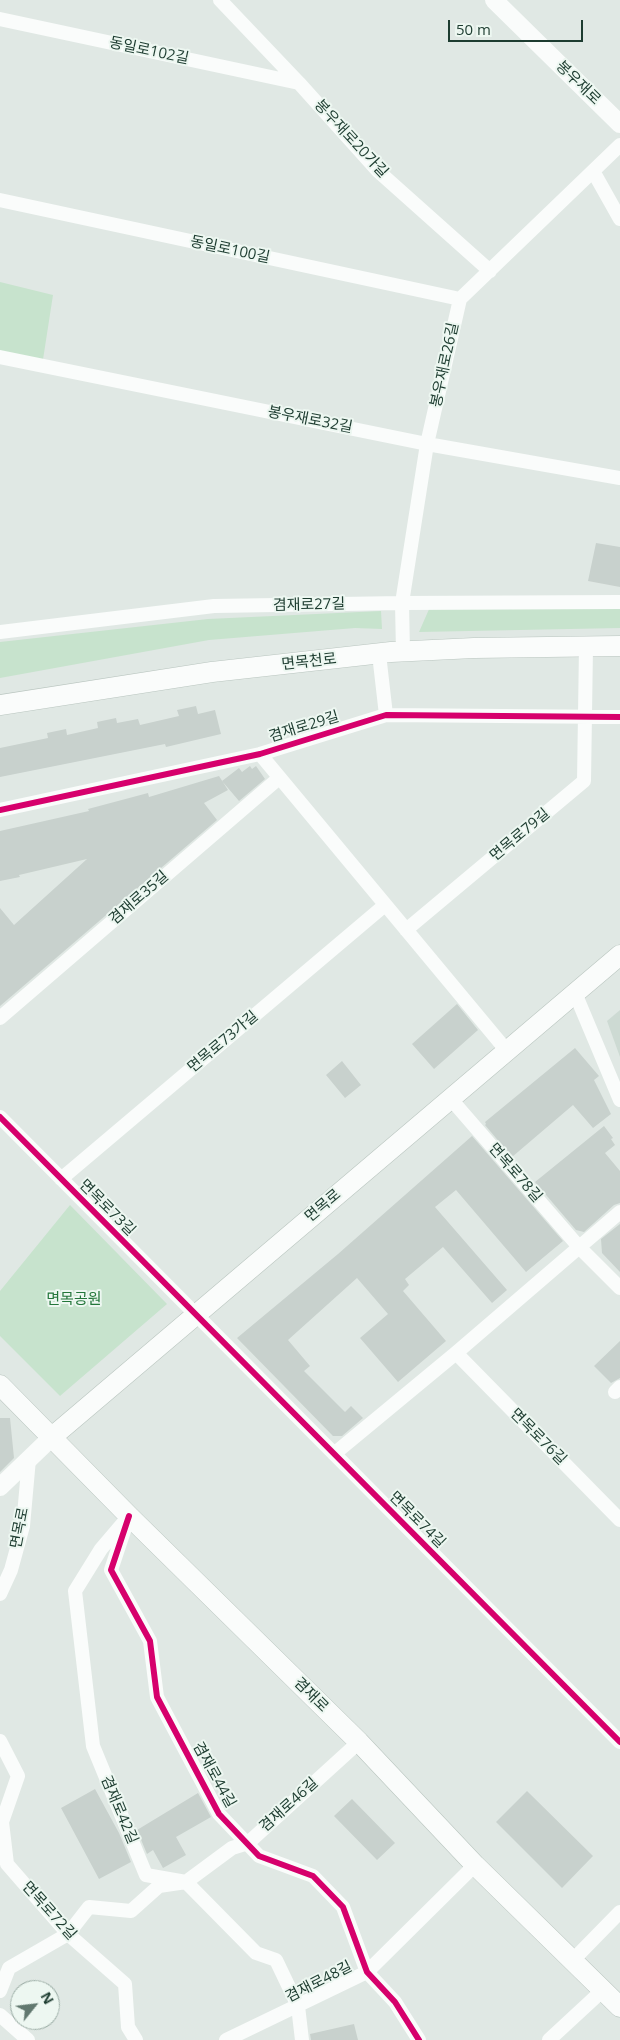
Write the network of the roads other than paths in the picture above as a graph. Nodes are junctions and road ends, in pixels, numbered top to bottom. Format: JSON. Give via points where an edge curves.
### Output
{"nodes":[{"id":1,"x":220,"y":0,"type":"edge"},
{"id":2,"x":494,"y":0,"type":"edge"},
{"id":3,"x":0,"y":19,"type":"edge"},
{"id":4,"x":299,"y":83,"type":"junction"},
{"id":5,"x":620,"y":124,"type":"edge"},
{"id":6,"x":620,"y":145,"type":"edge"},
{"id":7,"x":593,"y":171,"type":"junction"},
{"id":8,"x":0,"y":200,"type":"edge"},
{"id":9,"x":620,"y":220,"type":"edge"},
{"id":10,"x":490,"y":271,"type":"junction"},
{"id":11,"x":460,"y":299,"type":"junction"},
{"id":12,"x":0,"y":358,"type":"edge"},
{"id":13,"x":427,"y":444,"type":"junction"},
{"id":14,"x":620,"y":478,"type":"edge"},
{"id":15,"x":620,"y":602,"type":"edge"},
{"id":16,"x":402,"y":603,"type":"junction"},
{"id":17,"x":0,"y":632,"type":"edge"},
{"id":18,"x":620,"y":646,"type":"edge"},
{"id":19,"x":586,"y":647,"type":"junction"},
{"id":20,"x":403,"y":652,"type":"junction"},
{"id":21,"x":379,"y":654,"type":"junction"},
{"id":22,"x":0,"y":706,"type":"edge"},
{"id":23,"x":386,"y":715,"type":"junction"},
{"id":24,"x":584,"y":716,"type":"junction"},
{"id":25,"x":620,"y":717,"type":"edge"},
{"id":26,"x":260,"y":754,"type":"junction"},
{"id":27,"x":279,"y":778,"type":"junction"},
{"id":28,"x":0,"y":810,"type":"edge"},
{"id":29,"x":385,"y":905,"type":"junction"},
{"id":30,"x":406,"y":930,"type":"junction"},
{"id":31,"x":620,"y":955,"type":"edge"},
{"id":32,"x":575,"y":993,"type":"junction"},
{"id":33,"x":0,"y":1018,"type":"edge"},
{"id":34,"x":507,"y":1051,"type":"junction"},
{"id":35,"x":450,"y":1098,"type":"junction"},
{"id":36,"x":620,"y":1100,"type":"edge"},
{"id":37,"x":0,"y":1118,"type":"edge"},
{"id":38,"x":61,"y":1179,"type":"junction"},
{"id":39,"x":620,"y":1212,"type":"edge"},
{"id":40,"x":579,"y":1247,"type":"junction"},
{"id":41,"x":620,"y":1288,"type":"edge"},
{"id":42,"x":196,"y":1315,"type":"junction"},
{"id":43,"x":456,"y":1353,"type":"junction"},
{"id":44,"x":0,"y":1385,"type":"edge"},
{"id":45,"x":52,"y":1437,"type":"junction"},
{"id":46,"x":334,"y":1454,"type":"junction"},
{"id":47,"x":29,"y":1459,"type":"junction"},
{"id":48,"x":0,"y":1487,"type":"edge"},
{"id":49,"x":129,"y":1516,"type":"junction"},
{"id":50,"x":620,"y":1520,"type":"edge"},
{"id":51,"x":0,"y":1594,"type":"edge"},
{"id":52,"x":0,"y":1741,"type":"edge"},
{"id":53,"x":359,"y":1742,"type":"junction"},
{"id":54,"x":620,"y":1742,"type":"edge"},
{"id":55,"x":248,"y":1844,"type":"junction"},
{"id":56,"x":3,"y":1865,"type":"edge"},
{"id":57,"x":475,"y":1865,"type":"junction"},
{"id":58,"x":186,"y":1882,"type":"junction"},
{"id":59,"x":620,"y":1912,"type":"edge"},
{"id":60,"x":68,"y":1934,"type":"junction"},
{"id":61,"x":573,"y":1960,"type":"junction"},
{"id":62,"x":367,"y":1972,"type":"junction"},
{"id":63,"x":604,"y":1990,"type":"junction"},
{"id":64,"x":0,"y":1991,"type":"edge"},
{"id":65,"x":298,"y":2006,"type":"junction"},
{"id":66,"x":620,"y":2007,"type":"edge"},
{"id":67,"x":0,"y":2015,"type":"edge"},
{"id":68,"x":28,"y":2040,"type":"edge"},
{"id":69,"x":136,"y":2040,"type":"edge"},
{"id":70,"x":226,"y":2040,"type":"edge"},
{"id":71,"x":302,"y":2040,"type":"edge"},
{"id":72,"x":419,"y":2040,"type":"edge"},
{"id":73,"x":549,"y":2040,"type":"edge"}],
"edges":[{"from":1,"to":4,"type":"street","name":"봉우재로20가길"},
{"from":2,"to":5,"type":"street","name":"봉우재로"},
{"from":3,"to":4,"type":"street","name":"동일로102길"},
{"from":4,"to":10,"type":"street","name":"봉우재로20가길","via":[[378,171]]},
{"from":6,"to":7,"type":"street"},
{"from":7,"to":9,"type":"street"},
{"from":7,"to":10,"type":"street"},
{"from":8,"to":11,"type":"street","name":"동일로100길"},
{"from":10,"to":11,"type":"street"},
{"from":11,"to":13,"type":"street","name":"봉우재로26길"},
{"from":12,"to":13,"type":"street","name":"봉우재로32길"},
{"from":13,"to":14,"type":"street","name":"봉우재로32길"},
{"from":13,"to":16,"type":"street","name":"봉우재로26길"},
{"from":15,"to":16,"type":"street","name":"겸재로27길"},
{"from":16,"to":17,"type":"street","name":"겸재로27길","via":[[214,606]]},
{"from":16,"to":20,"type":"street","name":"봉우재로26길"},
{"from":18,"to":19,"type":"main road","name":"면목천로"},
{"from":19,"to":20,"type":"main road","name":"면목천로"},
{"from":19,"to":24,"type":"street"},
{"from":20,"to":21,"type":"main road","name":"면목천로"},
{"from":21,"to":22,"type":"main road","name":"면목천로","via":[[212,672]]},
{"from":21,"to":23,"type":"street"},
{"from":23,"to":24,"type":"street","name":"겸재로29길"},
{"from":23,"to":26,"type":"street","name":"겸재로29길"},
{"from":24,"to":25,"type":"street","name":"겸재로29길"},
{"from":24,"to":30,"type":"street","name":"면목로79길","via":[[584,781]]},
{"from":26,"to":27,"type":"street"},
{"from":26,"to":28,"type":"street","name":"겸재로29길"},
{"from":27,"to":29,"type":"street"},
{"from":27,"to":33,"type":"street","name":"겸재로35길"},
{"from":29,"to":30,"type":"street"},
{"from":29,"to":38,"type":"street","name":"면목로73가길"},
{"from":30,"to":34,"type":"street"},
{"from":31,"to":32,"type":"main road","name":"면목로"},
{"from":32,"to":34,"type":"main road","name":"면목로"},
{"from":32,"to":36,"type":"street"},
{"from":34,"to":35,"type":"main road","name":"면목로"},
{"from":35,"to":40,"type":"street","name":"면목로78길"},
{"from":35,"to":42,"type":"main road","name":"면목로"},
{"from":37,"to":38,"type":"street","name":"면목로73길"},
{"from":38,"to":42,"type":"street","name":"면목로73길"},
{"from":39,"to":40,"type":"street"},
{"from":40,"to":41,"type":"street","name":"면목로78길"},
{"from":40,"to":43,"type":"street"},
{"from":42,"to":45,"type":"main road","name":"면목로"},
{"from":42,"to":46,"type":"street","name":"면목로74길"},
{"from":43,"to":46,"type":"street"},
{"from":43,"to":50,"type":"street","name":"면목로76길"},
{"from":44,"to":45,"type":"main road","name":"겸재로"},
{"from":45,"to":47,"type":"street","name":"면목로"},
{"from":45,"to":49,"type":"main road","name":"겸재로"},
{"from":46,"to":54,"type":"street","name":"면목로74길"},
{"from":47,"to":48,"type":"street","name":"면목로"},
{"from":47,"to":51,"type":"street","name":"면목로","via":[[22,1526]]},
{"from":49,"to":53,"type":"main road","name":"겸재로"},
{"from":49,"to":55,"type":"street","name":"겸재로44길","via":[[111,1570],[150,1641],[157,1697],[219,1814]]},
{"from":49,"to":58,"type":"street","name":"겸재로42길","via":[[101,1549],[75,1591],[92,1746],[146,1875]]},
{"from":52,"to":56,"type":"street","name":"면목로72길","via":[[18,1776],[2,1822]]},
{"from":53,"to":55,"type":"street","name":"겸재로46길"},
{"from":53,"to":57,"type":"main road","name":"겸재로"},
{"from":55,"to":58,"type":"street","name":"겸재로46길","via":[[232,1848]]},
{"from":55,"to":62,"type":"street","name":"겸재로44길","via":[[259,1856],[313,1876],[343,1907]]},
{"from":56,"to":60,"type":"street","name":"면목로72길"},
{"from":57,"to":61,"type":"main road","name":"겸재로"},
{"from":57,"to":62,"type":"street","name":"겸재로48길"},
{"from":58,"to":60,"type":"street","name":"겸재로46길","via":[[159,1886],[131,1911],[89,1907]]},
{"from":58,"to":65,"type":"street","via":[[256,1954],[276,1960]]},
{"from":59,"to":61,"type":"street"},
{"from":60,"to":64,"type":"street","name":"겸재로46길","via":[[9,1968]]},
{"from":60,"to":69,"type":"street","name":"면목로72길","via":[[125,1984],[128,2027]]},
{"from":61,"to":63,"type":"main road","name":"겸재로"},
{"from":62,"to":65,"type":"street","name":"겸재로48길"},
{"from":62,"to":72,"type":"street","name":"겸재로44길","via":[[395,2002]]},
{"from":63,"to":66,"type":"main road","name":"겸재로"},
{"from":63,"to":73,"type":"street"},
{"from":65,"to":70,"type":"street","name":"겸재로48길"},
{"from":65,"to":71,"type":"street"},
{"from":67,"to":68,"type":"street"}]}
